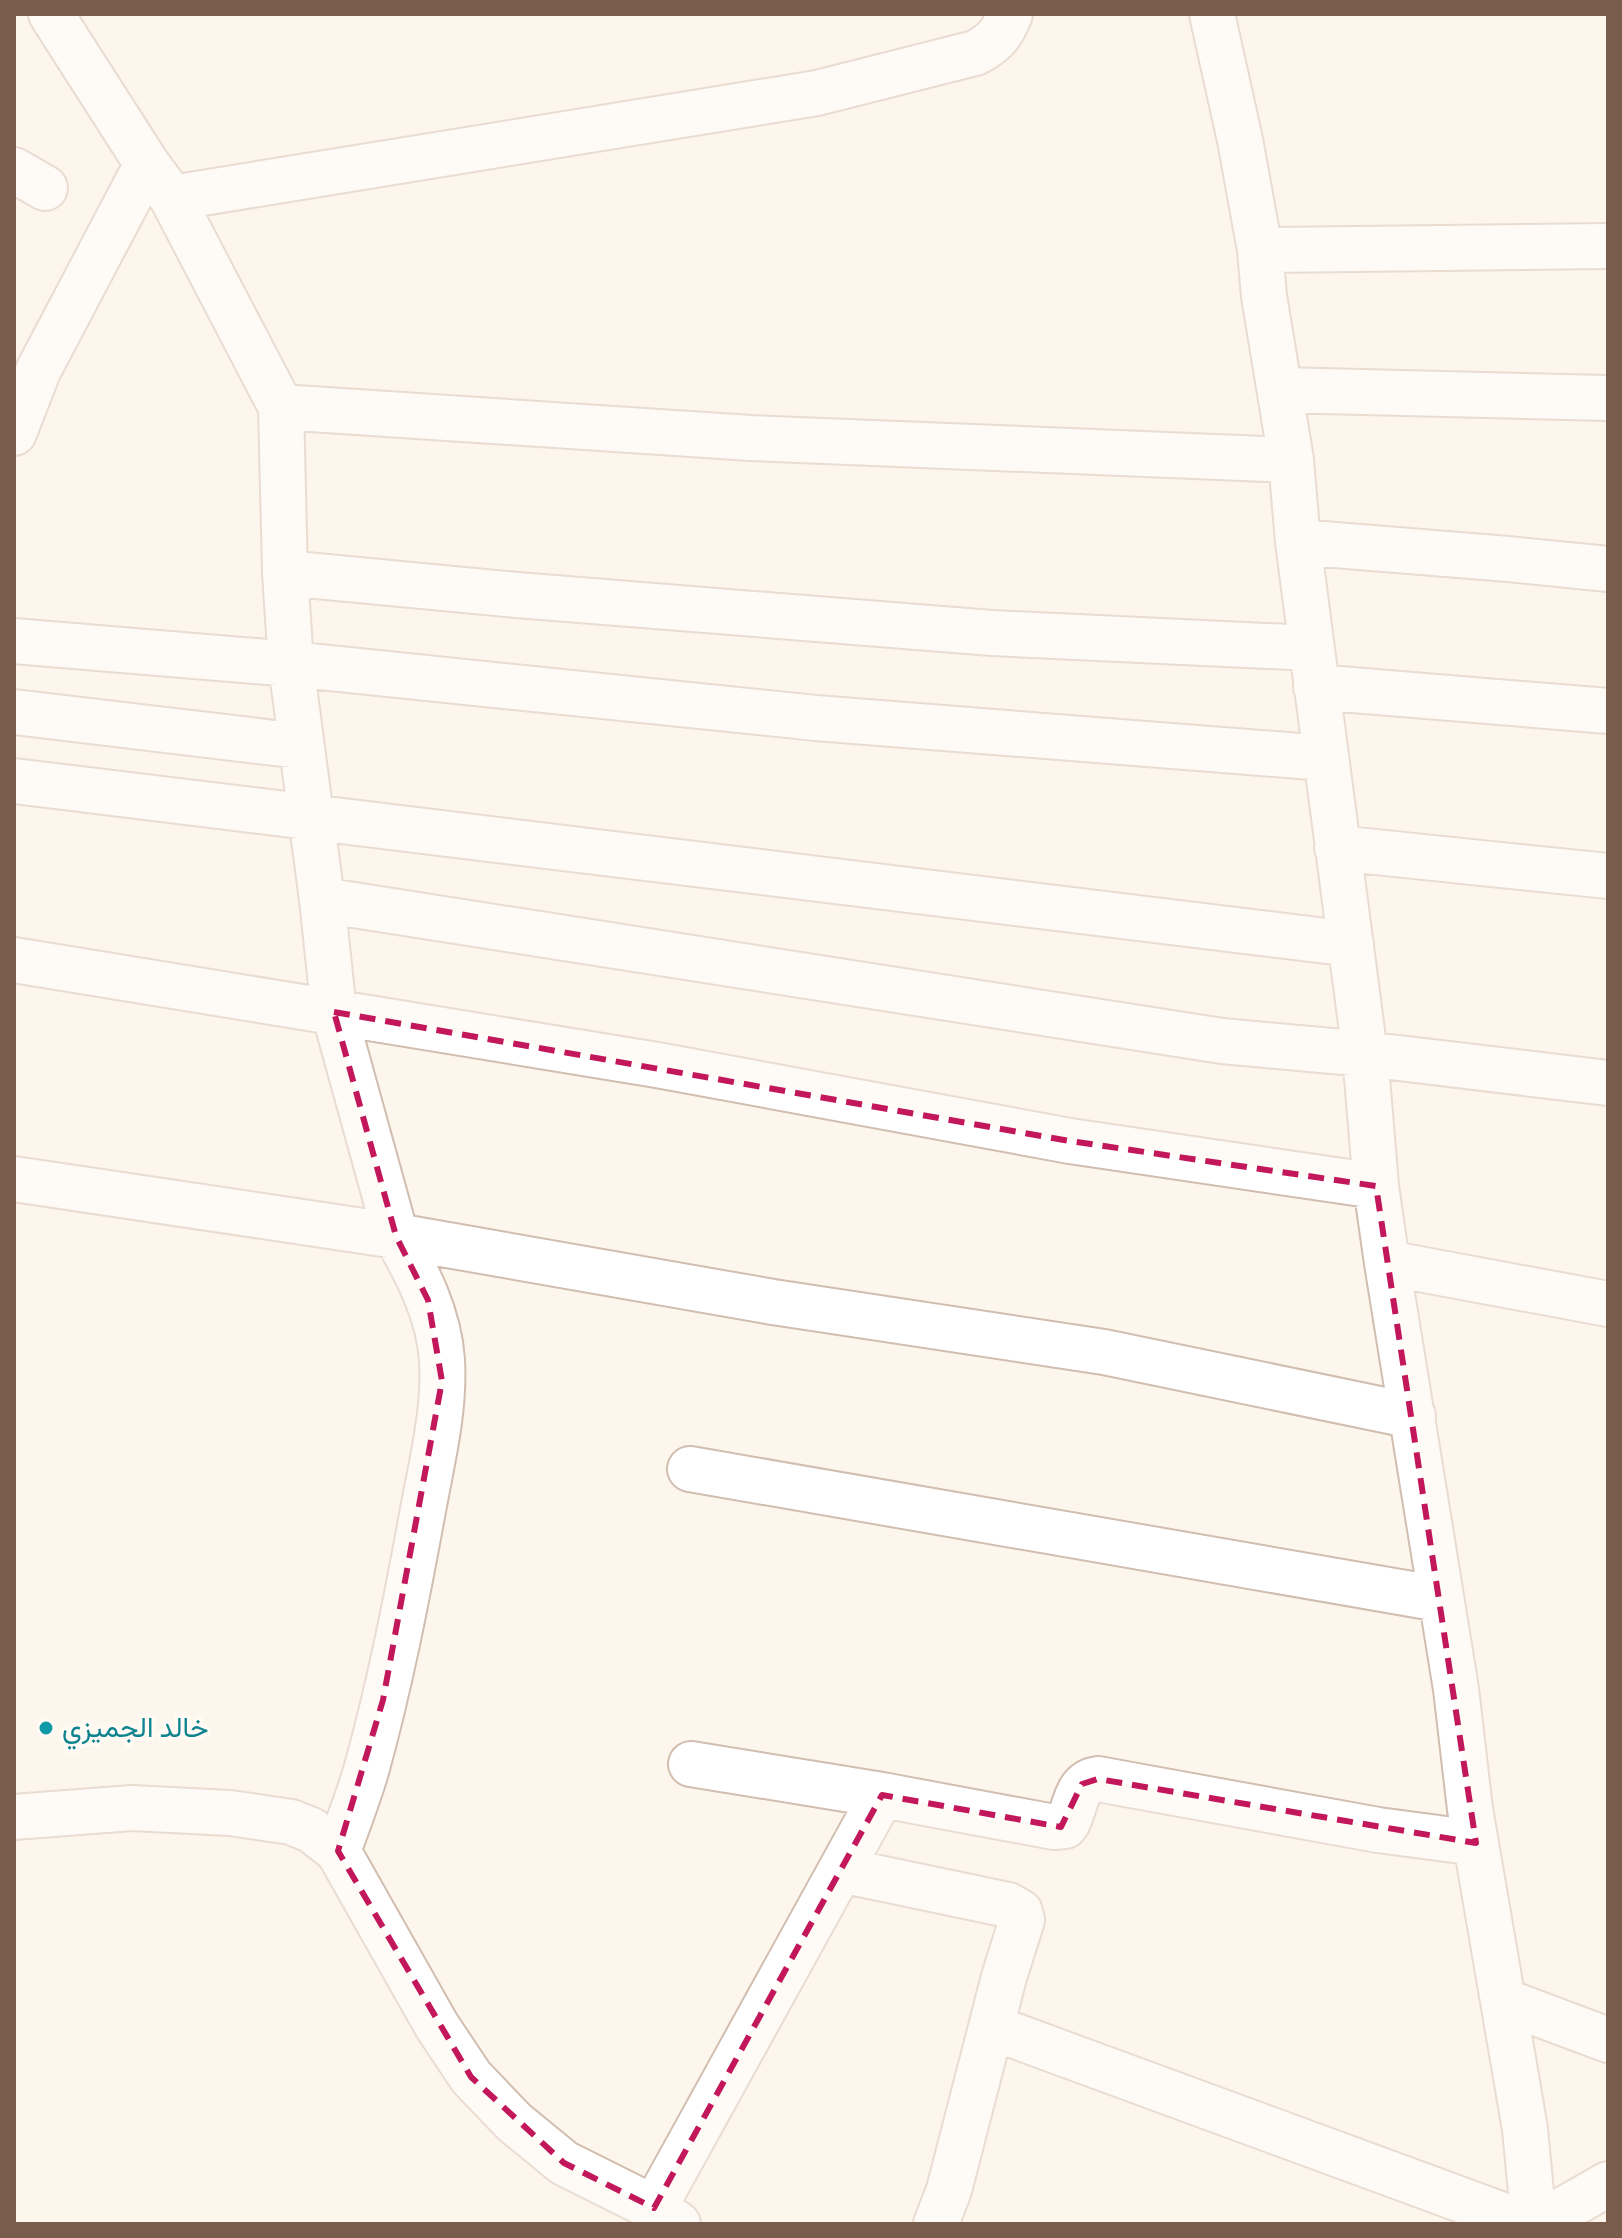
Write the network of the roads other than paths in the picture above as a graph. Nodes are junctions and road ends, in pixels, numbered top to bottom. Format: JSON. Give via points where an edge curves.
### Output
{"nodes":[{"id":1,"x":51,"y":14,"type":"edge"},
{"id":2,"x":1010,"y":14,"type":"edge"},
{"id":3,"x":1212,"y":14,"type":"edge"},
{"id":4,"x":159,"y":181,"type":"junction"},
{"id":5,"x":1608,"y":246,"type":"edge"},
{"id":6,"x":1260,"y":250,"type":"junction"},
{"id":7,"x":26,"y":365,"type":"edge"},
{"id":8,"x":1280,"y":390,"type":"junction"},
{"id":9,"x":1608,"y":398,"type":"edge"},
{"id":10,"x":281,"y":407,"type":"junction"},
{"id":11,"x":14,"y":433,"type":"edge"},
{"id":12,"x":1291,"y":460,"type":"junction"},
{"id":13,"x":1298,"y":542,"type":"junction"},
{"id":14,"x":1608,"y":569,"type":"edge"},
{"id":15,"x":285,"y":573,"type":"junction"},
{"id":16,"x":14,"y":641,"type":"edge"},
{"id":17,"x":291,"y":664,"type":"junction"},
{"id":18,"x":1313,"y":668,"type":"junction"},
{"id":19,"x":1608,"y":711,"type":"edge"},
{"id":20,"x":14,"y":712,"type":"edge"},
{"id":21,"x":300,"y":746,"type":"junction"},
{"id":22,"x":1325,"y":758,"type":"junction"},
{"id":23,"x":14,"y":781,"type":"edge"},
{"id":24,"x":310,"y":817,"type":"junction"},
{"id":25,"x":1337,"y":848,"type":"junction"},
{"id":26,"x":1608,"y":876,"type":"edge"},
{"id":27,"x":322,"y":900,"type":"junction"},
{"id":28,"x":1351,"y":944,"type":"junction"},
{"id":29,"x":14,"y":960,"type":"edge"},
{"id":30,"x":334,"y":1012,"type":"junction"},
{"id":31,"x":1365,"y":1054,"type":"junction"},
{"id":32,"x":1608,"y":1083,"type":"edge"},
{"id":33,"x":14,"y":1179,"type":"edge"},
{"id":34,"x":1376,"y":1186,"type":"junction"},
{"id":35,"x":396,"y":1236,"type":"junction"},
{"id":36,"x":1387,"y":1263,"type":"junction"},
{"id":37,"x":1608,"y":1304,"type":"edge"},
{"id":38,"x":1413,"y":1416,"type":"junction"},
{"id":39,"x":690,"y":1469,"type":"dead end"},
{"id":40,"x":1440,"y":1599,"type":"junction"},
{"id":41,"x":691,"y":1764,"type":"dead end"},
{"id":42,"x":882,"y":1795,"type":"junction"},
{"id":43,"x":14,"y":1817,"type":"edge"},
{"id":44,"x":1476,"y":1843,"type":"junction"},
{"id":45,"x":338,"y":1851,"type":"junction"},
{"id":46,"x":841,"y":1870,"type":"junction"},
{"id":47,"x":1504,"y":2001,"type":"junction"},
{"id":48,"x":991,"y":2027,"type":"junction"},
{"id":49,"x":1608,"y":2040,"type":"edge"},
{"id":50,"x":1608,"y":2184,"type":"edge"},
{"id":51,"x":666,"y":2216,"type":"edge"},
{"id":52,"x":936,"y":2224,"type":"edge"},
{"id":53,"x":1527,"y":2224,"type":"edge"},
{"id":54,"x":1536,"y":2224,"type":"edge"}],
"edges":[{"from":1,"to":4,"type":"street"},
{"from":2,"to":4,"type":"street","via":[[996,41],[975,53],[817,93]]},
{"from":3,"to":6,"type":"street"},
{"from":4,"to":7,"type":"street"},
{"from":4,"to":10,"type":"street"},
{"from":5,"to":6,"type":"street"},
{"from":6,"to":8,"type":"street"},
{"from":7,"to":11,"type":"street"},
{"from":8,"to":9,"type":"street"},
{"from":8,"to":12,"type":"street"},
{"from":10,"to":12,"type":"street","via":[[751,438]]},
{"from":10,"to":15,"type":"street"},
{"from":12,"to":13,"type":"street"},
{"from":13,"to":14,"type":"street"},
{"from":13,"to":18,"type":"street"},
{"from":15,"to":17,"type":"street"},
{"from":15,"to":18,"type":"street","via":[[992,633]]},
{"from":16,"to":17,"type":"street"},
{"from":17,"to":21,"type":"street"},
{"from":17,"to":22,"type":"street","via":[[816,718]]},
{"from":18,"to":19,"type":"street"},
{"from":18,"to":22,"type":"street"},
{"from":20,"to":21,"type":"street"},
{"from":21,"to":24,"type":"street"},
{"from":22,"to":25,"type":"street"},
{"from":23,"to":24,"type":"street"},
{"from":24,"to":27,"type":"street"},
{"from":24,"to":28,"type":"street"},
{"from":25,"to":26,"type":"street"},
{"from":25,"to":28,"type":"street"},
{"from":27,"to":30,"type":"street"},
{"from":27,"to":31,"type":"street","via":[[1222,1041]]},
{"from":28,"to":31,"type":"street"},
{"from":29,"to":30,"type":"street"},
{"from":30,"to":34,"type":"street","via":[[1070,1141]]},
{"from":30,"to":35,"type":"street"},
{"from":31,"to":32,"type":"street"},
{"from":31,"to":34,"type":"street"},
{"from":33,"to":35,"type":"street"},
{"from":34,"to":36,"type":"street"},
{"from":35,"to":38,"type":"street","via":[[773,1302],[1104,1352]]},
{"from":35,"to":45,"type":"street","via":[[428,1300],[442,1356],[438,1424],[383,1700]]},
{"from":36,"to":37,"type":"street"},
{"from":36,"to":38,"type":"street"},
{"from":38,"to":40,"type":"street"},
{"from":39,"to":40,"type":"street"},
{"from":40,"to":44,"type":"street"},
{"from":41,"to":42,"type":"street"},
{"from":42,"to":44,"type":"street","via":[[1061,1827],[1068,1822],[1081,1786],[1098,1779]]},
{"from":42,"to":46,"type":"street"},
{"from":43,"to":45,"type":"street","via":[[132,1808],[230,1813],[291,1822]]},
{"from":44,"to":47,"type":"street"},
{"from":45,"to":51,"type":"street","via":[[471,2077],[564,2163]]},
{"from":46,"to":48,"type":"street","via":[[1008,1905],[1020,1912]]},
{"from":46,"to":51,"type":"street"},
{"from":47,"to":49,"type":"street"},
{"from":47,"to":54,"type":"street"},
{"from":48,"to":52,"type":"street"},
{"from":48,"to":53,"type":"street"},
{"from":50,"to":54,"type":"street"}]}
